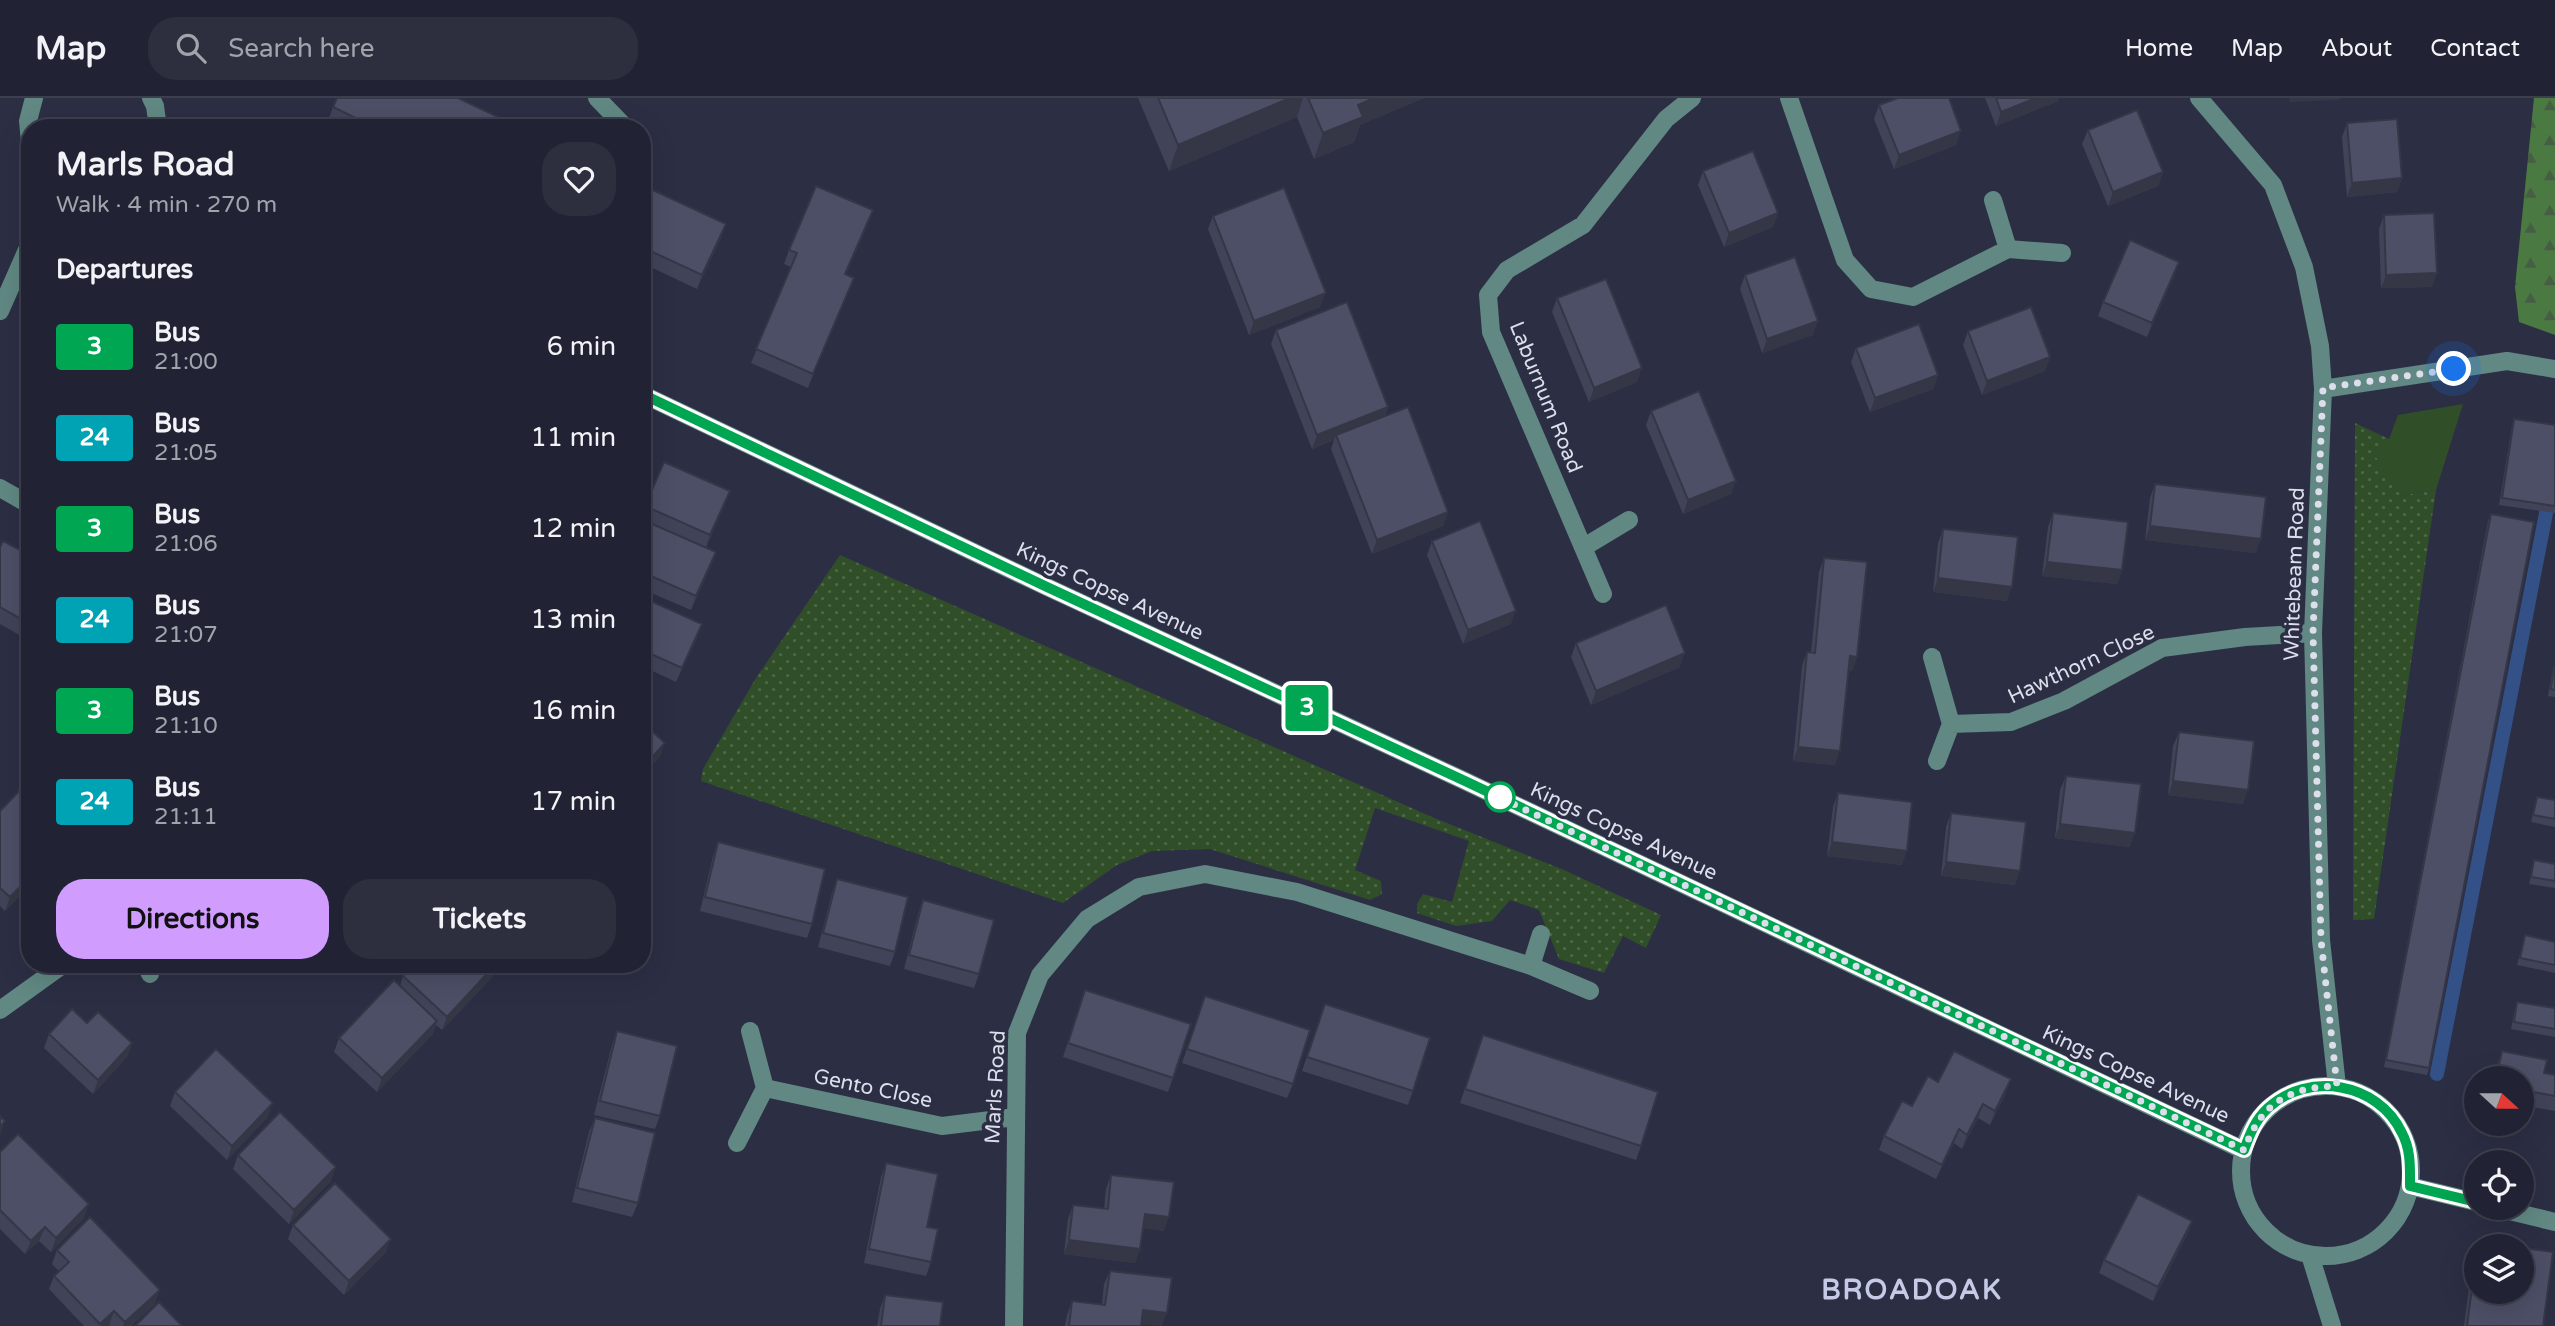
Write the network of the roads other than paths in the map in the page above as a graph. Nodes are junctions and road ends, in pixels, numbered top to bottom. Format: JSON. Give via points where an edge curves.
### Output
{"nodes":[{"id":1,"x":33,"y":98,"type":"edge"},
{"id":2,"x":151,"y":98,"type":"edge"},
{"id":3,"x":597,"y":98,"type":"edge"},
{"id":4,"x":1692,"y":98,"type":"edge"},
{"id":5,"x":1789,"y":98,"type":"edge"},
{"id":6,"x":2199,"y":98,"type":"edge"},
{"id":7,"x":28,"y":119,"type":"edge"},
{"id":8,"x":157,"y":119,"type":"edge"},
{"id":9,"x":617,"y":119,"type":"edge"},
{"id":10,"x":1993,"y":200,"type":"dead end"},
{"id":11,"x":2008,"y":249,"type":"junction"},
{"id":12,"x":2062,"y":253,"type":"dead end"},
{"id":13,"x":21,"y":263,"type":"edge"},
{"id":14,"x":0,"y":311,"type":"edge"},
{"id":15,"x":2555,"y":369,"type":"edge"},
{"id":16,"x":2323,"y":388,"type":"junction"},
{"id":17,"x":651,"y":398,"type":"edge"},
{"id":18,"x":0,"y":488,"type":"edge"},
{"id":19,"x":21,"y":500,"type":"edge"},
{"id":20,"x":1629,"y":520,"type":"dead end"},
{"id":21,"x":1584,"y":547,"type":"junction"},
{"id":22,"x":1602,"y":594,"type":"dead end"},
{"id":23,"x":2313,"y":633,"type":"junction"},
{"id":24,"x":1931,"y":657,"type":"dead end"},
{"id":25,"x":1951,"y":724,"type":"junction"},
{"id":26,"x":1937,"y":761,"type":"dead end"},
{"id":27,"x":1541,"y":934,"type":"dead end"},
{"id":28,"x":1531,"y":966,"type":"junction"},
{"id":29,"x":51,"y":973,"type":"edge"},
{"id":30,"x":1590,"y":991,"type":"dead end"},
{"id":31,"x":0,"y":1010,"type":"edge"},
{"id":32,"x":750,"y":1031,"type":"dead end"},
{"id":33,"x":2337,"y":1086,"type":"junction"},
{"id":34,"x":765,"y":1088,"type":"junction"},
{"id":35,"x":1014,"y":1117,"type":"junction"},
{"id":36,"x":737,"y":1143,"type":"dead end"},
{"id":37,"x":2244,"y":1150,"type":"junction"},
{"id":38,"x":2410,"y":1186,"type":"junction"},
{"id":39,"x":2464,"y":1199,"type":"edge"},
{"id":40,"x":2534,"y":1217,"type":"edge"},
{"id":41,"x":2555,"y":1222,"type":"edge"},
{"id":42,"x":2310,"y":1255,"type":"junction"},
{"id":43,"x":1014,"y":1326,"type":"edge"},
{"id":44,"x":2332,"y":1326,"type":"edge"}],
"edges":[{"from":1,"to":7,"type":"street"},
{"from":2,"to":8,"type":"street"},
{"from":3,"to":9,"type":"street"},
{"from":4,"to":21,"type":"street","name":"Laburnum Road","via":[[1667,119],[1583,225],[1507,270],[1488,295],[1492,332]]},
{"from":5,"to":11,"type":"street","via":[[1845,260],[1871,289],[1913,296]]},
{"from":6,"to":16,"type":"street","name":"Whitebeam Road","via":[[2273,185],[2304,267],[2320,346]]},
{"from":10,"to":11,"type":"street"},
{"from":11,"to":12,"type":"street"},
{"from":13,"to":14,"type":"street"},
{"from":15,"to":16,"type":"street","via":[[2507,361]]},
{"from":16,"to":23,"type":"street","name":"Whitebeam Road"},
{"from":17,"to":37,"type":"street","name":"Kings Copse Avenue"},
{"from":18,"to":19,"type":"street"},
{"from":20,"to":21,"type":"street"},
{"from":21,"to":22,"type":"street","name":"Laburnum Road"},
{"from":23,"to":25,"type":"street","name":"Hawthorn Close","via":[[2162,648],[2064,701],[2011,722]]},
{"from":23,"to":33,"type":"street","name":"Whitebeam Road","via":[[2321,940]]},
{"from":24,"to":25,"type":"street"},
{"from":25,"to":26,"type":"street"},
{"from":27,"to":28,"type":"street"},
{"from":28,"to":30,"type":"street","name":"Marls Road"},
{"from":28,"to":35,"type":"street","name":"Marls Road","via":[[1284,889],[1205,874],[1139,887],[1087,919],[1040,975],[1017,1033]]},
{"from":29,"to":31,"type":"street"},
{"from":32,"to":34,"type":"street"},
{"from":33,"to":37,"type":"street","via":[[2312,1086],[2268,1108],[2252,1127]]},
{"from":33,"to":38,"type":"street","via":[[2364,1094],[2386,1110],[2402,1132],[2410,1158]]},
{"from":34,"to":35,"type":"street","name":"Gento Close","via":[[942,1126]]},
{"from":34,"to":36,"type":"street"},
{"from":35,"to":43,"type":"street","name":"Marls Road"},
{"from":37,"to":42,"type":"street","via":[[2241,1178],[2247,1205],[2262,1228],[2284,1246]]},
{"from":38,"to":39,"type":"street"},
{"from":38,"to":42,"type":"street","via":[[2401,1212],[2385,1233],[2363,1249],[2336,1256]]},
{"from":40,"to":41,"type":"street"},
{"from":42,"to":44,"type":"street"}]}
